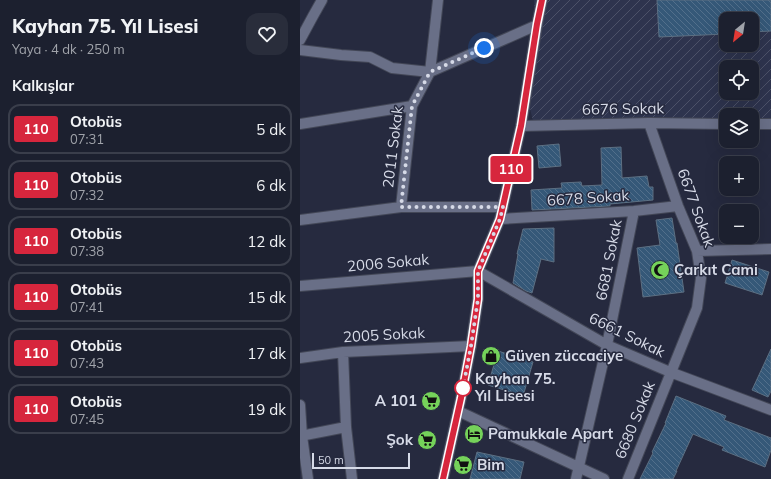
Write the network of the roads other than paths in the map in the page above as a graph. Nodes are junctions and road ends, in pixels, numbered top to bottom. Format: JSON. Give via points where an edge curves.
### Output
{"nodes":[{"id":1,"x":322,"y":0,"type":"edge"},
{"id":2,"x":438,"y":0,"type":"edge"},
{"id":3,"x":542,"y":0,"type":"edge"},
{"id":4,"x":537,"y":24,"type":"junction"},
{"id":5,"x":300,"y":40,"type":"edge"},
{"id":6,"x":300,"y":50,"type":"edge"},
{"id":7,"x":430,"y":72,"type":"junction"},
{"id":8,"x":412,"y":106,"type":"junction"},
{"id":9,"x":300,"y":124,"type":"edge"},
{"id":10,"x":649,"y":124,"type":"junction"},
{"id":11,"x":719,"y":124,"type":"edge"},
{"id":12,"x":759,"y":124,"type":"edge"},
{"id":13,"x":771,"y":124,"type":"edge"},
{"id":14,"x":521,"y":126,"type":"junction"},
{"id":15,"x":678,"y":206,"type":"junction"},
{"id":16,"x":401,"y":207,"type":"junction"},
{"id":17,"x":503,"y":207,"type":"junction"},
{"id":18,"x":634,"y":210,"type":"junction"},
{"id":19,"x":500,"y":219,"type":"junction"},
{"id":20,"x":300,"y":220,"type":"edge"},
{"id":21,"x":771,"y":249,"type":"edge"},
{"id":22,"x":697,"y":251,"type":"junction"},
{"id":23,"x":478,"y":271,"type":"junction"},
{"id":24,"x":300,"y":286,"type":"edge"},
{"id":25,"x":607,"y":344,"type":"junction"},
{"id":26,"x":471,"y":346,"type":"junction"},
{"id":27,"x":343,"y":352,"type":"junction"},
{"id":28,"x":300,"y":358,"type":"edge"},
{"id":29,"x":670,"y":372,"type":"junction"},
{"id":30,"x":300,"y":405,"type":"edge"},
{"id":31,"x":771,"y":410,"type":"edge"},
{"id":32,"x":458,"y":411,"type":"junction"},
{"id":33,"x":346,"y":427,"type":"junction"},
{"id":34,"x":301,"y":436,"type":"edge"},
{"id":35,"x":579,"y":467,"type":"junction"},
{"id":36,"x":308,"y":479,"type":"edge"},
{"id":37,"x":352,"y":479,"type":"edge"},
{"id":38,"x":443,"y":479,"type":"edge"},
{"id":39,"x":576,"y":479,"type":"edge"},
{"id":40,"x":604,"y":479,"type":"edge"},
{"id":41,"x":628,"y":479,"type":"edge"}],
"edges":[{"from":1,"to":5,"type":"street"},
{"from":2,"to":7,"type":"street","name":"2011 Sokak"},
{"from":3,"to":4,"type":"street"},
{"from":4,"to":7,"type":"street"},
{"from":4,"to":14,"type":"street"},
{"from":6,"to":7,"type":"street","via":[[370,57],[392,68]]},
{"from":7,"to":8,"type":"street","name":"2011 Sokak"},
{"from":8,"to":9,"type":"street"},
{"from":8,"to":16,"type":"street","name":"2011 Sokak"},
{"from":10,"to":11,"type":"street","name":"6676 Sokak"},
{"from":10,"to":14,"type":"street","name":"6676 Sokak"},
{"from":10,"to":15,"type":"street","name":"6677 Sokak"},
{"from":12,"to":13,"type":"street"},
{"from":14,"to":17,"type":"street"},
{"from":15,"to":18,"type":"street","name":"6678 Sokak"},
{"from":15,"to":22,"type":"street","name":"6677 Sokak"},
{"from":16,"to":17,"type":"street"},
{"from":16,"to":20,"type":"street"},
{"from":17,"to":19,"type":"street"},
{"from":18,"to":19,"type":"street","name":"6678 Sokak"},
{"from":18,"to":25,"type":"street","name":"6681 Sokak"},
{"from":19,"to":23,"type":"street"},
{"from":21,"to":22,"type":"street"},
{"from":22,"to":29,"type":"street","name":"6677 Sokak","via":[[702,278],[697,308]]},
{"from":23,"to":24,"type":"street","name":"2006 Sokak"},
{"from":23,"to":25,"type":"street","name":"6661 Sokak"},
{"from":23,"to":26,"type":"street","via":[[478,299]]},
{"from":25,"to":29,"type":"street","name":"6661 Sokak"},
{"from":25,"to":35,"type":"street","name":"6681 Sokak"},
{"from":26,"to":27,"type":"street","name":"2005 Sokak"},
{"from":26,"to":32,"type":"street"},
{"from":27,"to":28,"type":"street","name":"2005 Sokak"},
{"from":27,"to":33,"type":"street"},
{"from":29,"to":31,"type":"street","name":"6661 Sokak"},
{"from":29,"to":41,"type":"street","name":"6680 Sokak"},
{"from":30,"to":34,"type":"street"},
{"from":32,"to":35,"type":"street"},
{"from":32,"to":38,"type":"street"},
{"from":33,"to":34,"type":"street"},
{"from":33,"to":37,"type":"street"},
{"from":34,"to":36,"type":"street"},
{"from":35,"to":39,"type":"street","name":"6681 Sokak"},
{"from":35,"to":40,"type":"street"}]}
